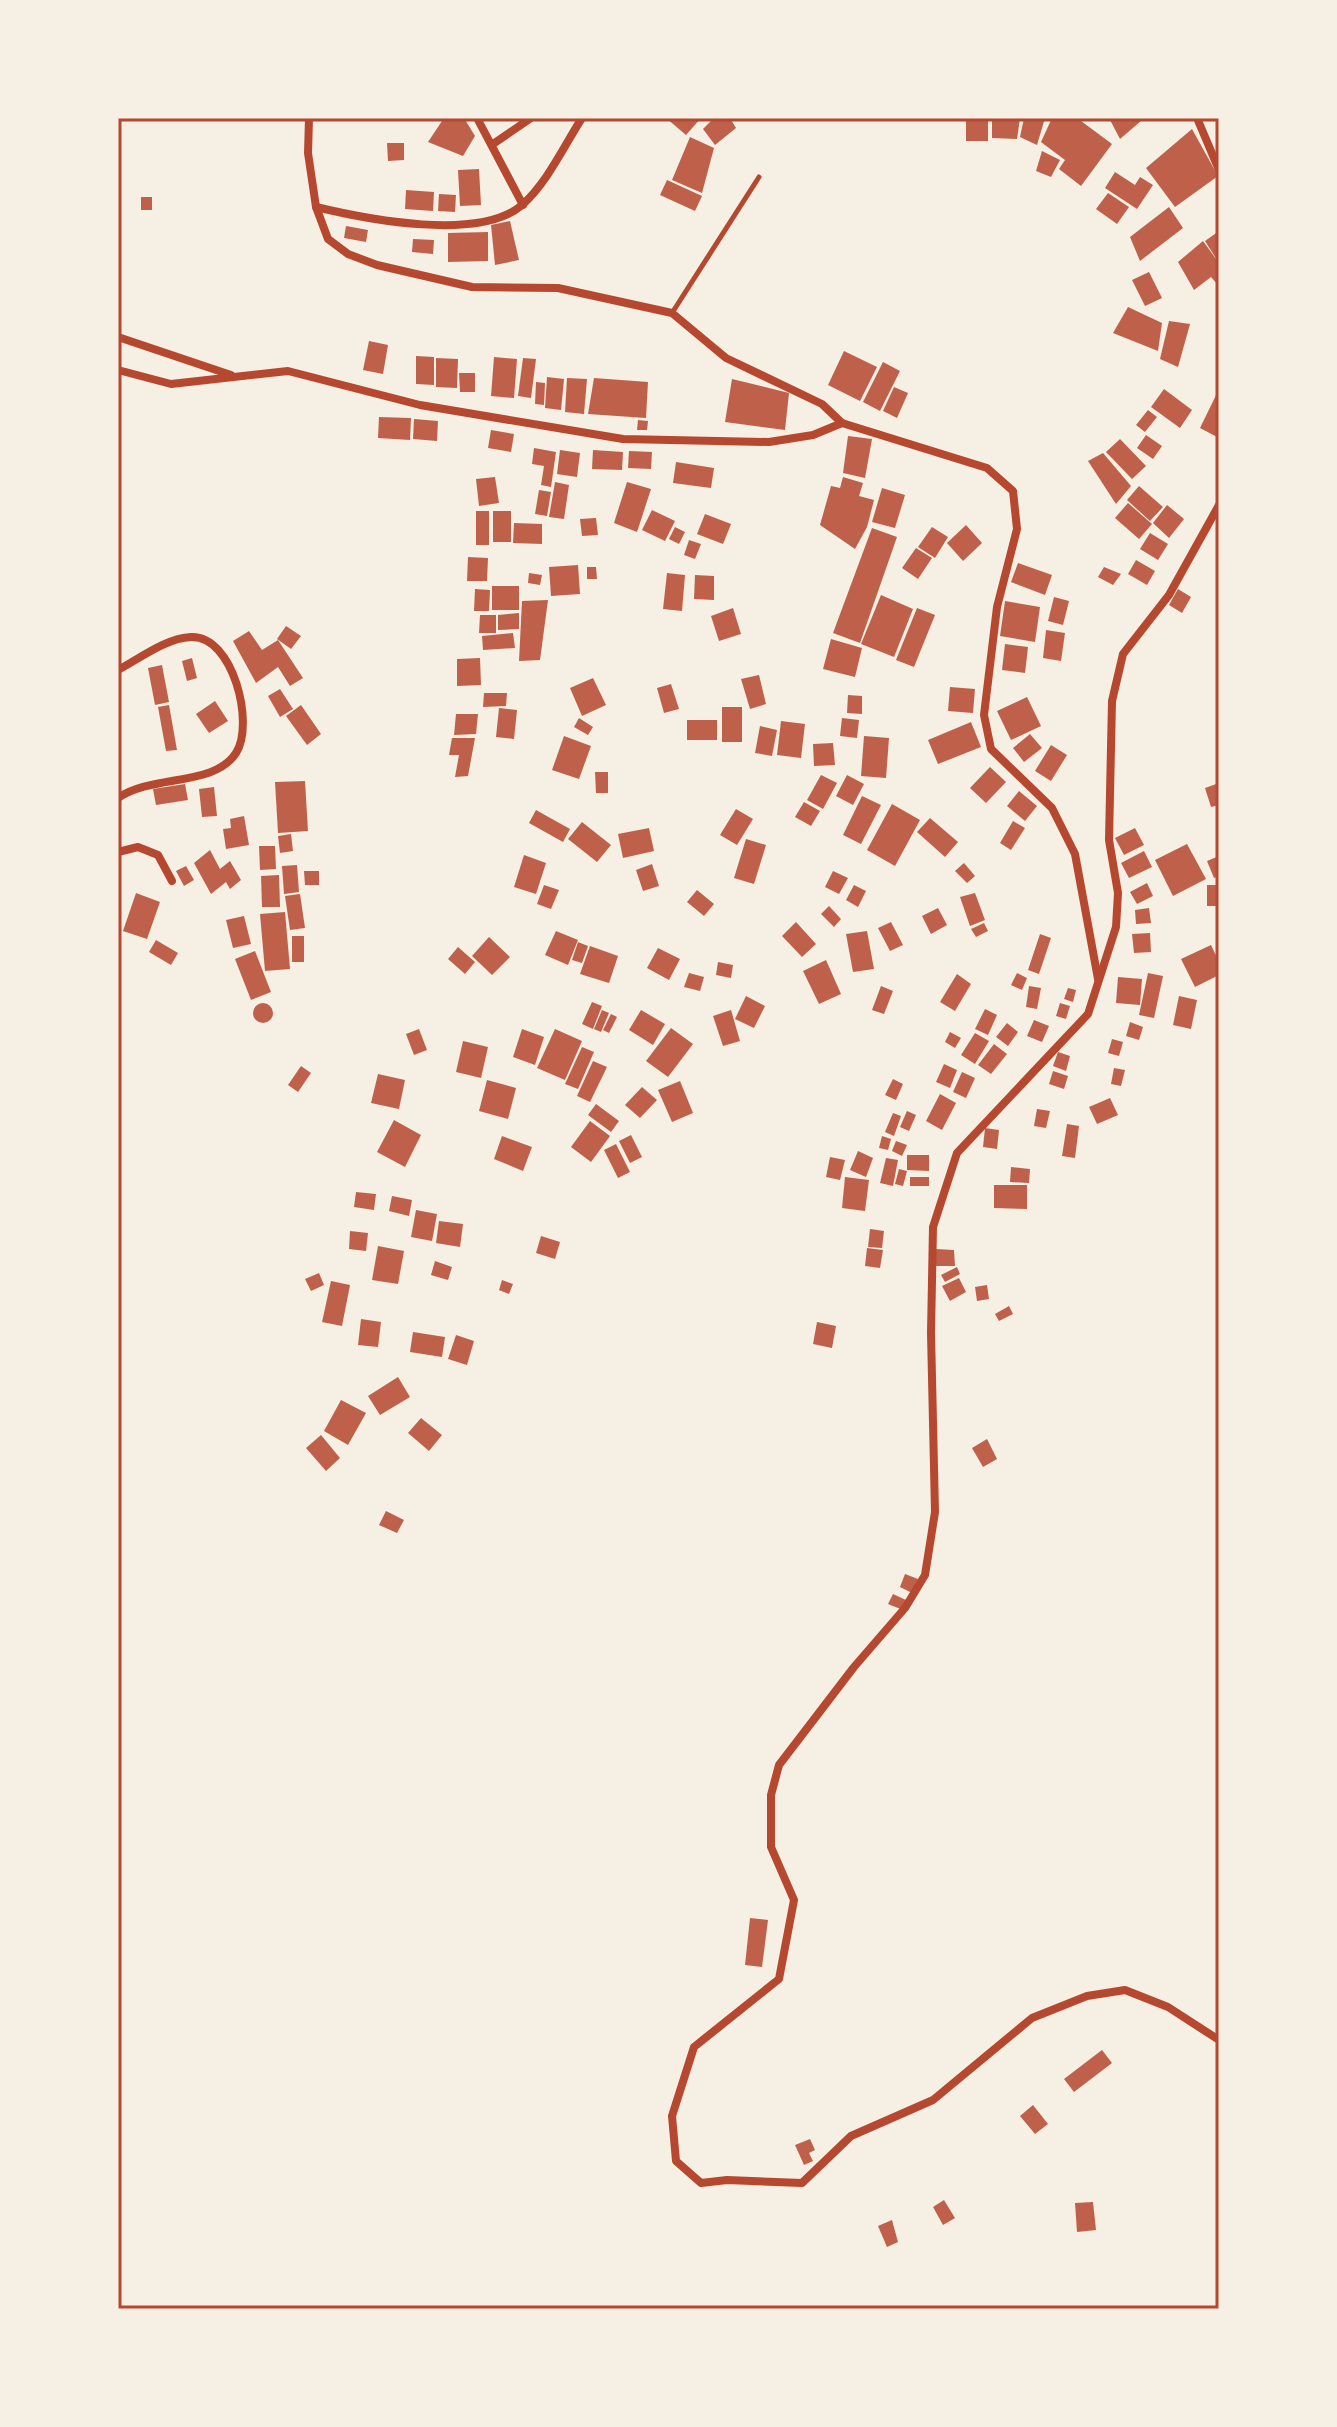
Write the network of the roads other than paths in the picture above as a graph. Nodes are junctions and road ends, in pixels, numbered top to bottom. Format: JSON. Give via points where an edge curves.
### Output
{"nodes":[{"id":1,"x":309,"y":118,"type":"edge"},
{"id":2,"x":477,"y":118,"type":"edge"},
{"id":3,"x":531,"y":118,"type":"edge"},
{"id":4,"x":582,"y":118,"type":"edge"},
{"id":5,"x":1197,"y":118,"type":"edge"},
{"id":6,"x":493,"y":144,"type":"junction"},
{"id":7,"x":1219,"y":167,"type":"edge"},
{"id":8,"x":759,"y":177,"type":"dead end"},
{"id":9,"x":523,"y":205,"type":"junction"},
{"id":10,"x":316,"y":207,"type":"junction"},
{"id":11,"x":672,"y":313,"type":"junction"},
{"id":12,"x":118,"y":337,"type":"edge"},
{"id":13,"x":118,"y":370,"type":"edge"},
{"id":14,"x":236,"y":377,"type":"junction"},
{"id":15,"x":842,"y":423,"type":"junction"},
{"id":16,"x":1219,"y":505,"type":"edge"},
{"id":17,"x":118,"y":670,"type":"edge"},
{"id":18,"x":118,"y":798,"type":"edge"},
{"id":19,"x":118,"y":852,"type":"edge"},
{"id":20,"x":172,"y":881,"type":"dead end"},
{"id":21,"x":1099,"y":984,"type":"junction"},
{"id":22,"x":1219,"y":2040,"type":"edge"}],
"edges":[{"from":1,"to":10,"type":"street"},
{"from":2,"to":6,"type":"street"},
{"from":3,"to":6,"type":"street"},
{"from":4,"to":9,"type":"street"},
{"from":5,"to":7,"type":"street"},
{"from":6,"to":9,"type":"street"},
{"from":8,"to":11,"type":"lane"},
{"from":9,"to":10,"type":"street","via":[[505,216],[465,224],[383,221]]},
{"from":10,"to":11,"type":"street","via":[[328,239],[377,265],[472,287],[558,288]]},
{"from":11,"to":15,"type":"street","via":[[726,358],[822,404]]},
{"from":12,"to":14,"type":"street"},
{"from":13,"to":14,"type":"street","via":[[171,384]]},
{"from":14,"to":15,"type":"street","via":[[288,371],[420,405],[623,439],[769,442],[813,435]]},
{"from":15,"to":21,"type":"street","via":[[987,468],[1013,491],[1017,529],[997,607],[984,715],[991,749],[1052,808],[1075,854]]},
{"from":16,"to":21,"type":"street","via":[[1169,595],[1123,654],[1112,701],[1109,840],[1118,893],[1116,927]]},
{"from":17,"to":18,"type":"street","via":[[177,640],[193,637],[211,643],[236,684],[245,726],[236,754],[221,766],[195,779],[151,782]]},
{"from":19,"to":20,"type":"street","via":[[138,847],[158,855]]},
{"from":21,"to":22,"type":"street","via":[[1088,1014],[957,1153],[933,1227],[935,1512],[925,1575],[905,1608],[779,1765],[771,1795],[771,1847],[794,1900],[779,1979],[694,2047],[672,2116],[676,2161],[701,2183],[802,2183],[851,2136],[933,2100],[1032,2018],[1087,1996],[1125,1990],[1168,2007]]}]}
